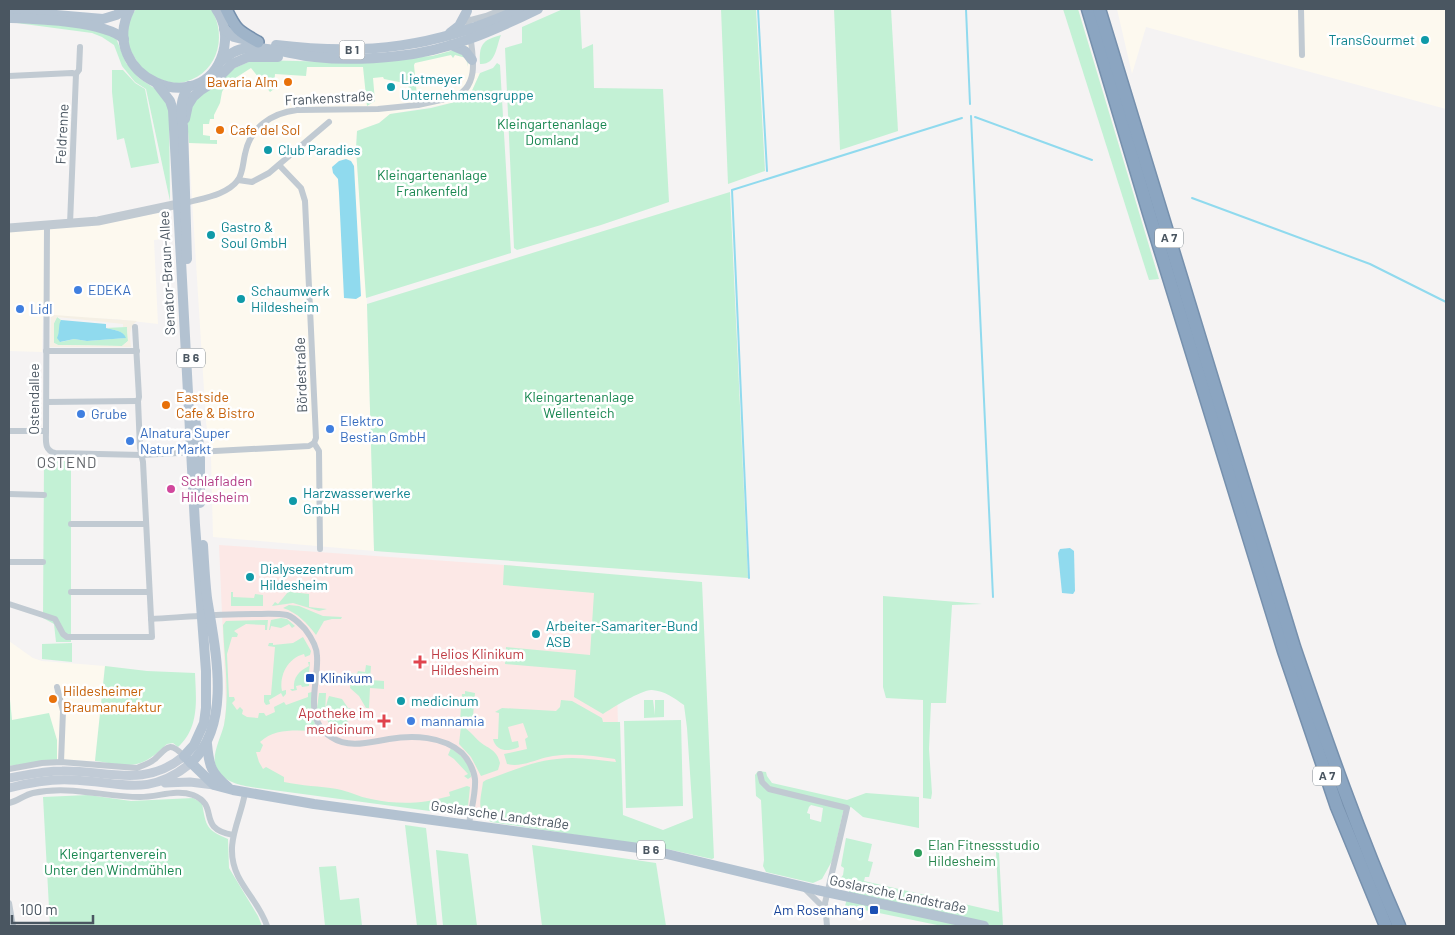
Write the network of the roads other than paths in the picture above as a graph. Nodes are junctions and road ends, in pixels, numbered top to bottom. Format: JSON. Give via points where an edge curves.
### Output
{"nodes":[{"id":1,"x":128,"y":9,"type":"edge"},
{"id":2,"x":216,"y":9,"type":"edge"},
{"id":3,"x":226,"y":9,"type":"edge"},
{"id":4,"x":502,"y":9,"type":"edge"},
{"id":5,"x":520,"y":9,"type":"edge"},
{"id":6,"x":538,"y":9,"type":"edge"},
{"id":7,"x":1088,"y":9,"type":"edge"},
{"id":8,"x":1100,"y":9,"type":"edge"},
{"id":9,"x":1301,"y":9,"type":"edge"},
{"id":10,"x":9,"y":10,"type":"edge"},
{"id":11,"x":9,"y":18,"type":"edge"},
{"id":12,"x":77,"y":20,"type":"junction"},
{"id":13,"x":88,"y":22,"type":"junction"},
{"id":14,"x":468,"y":22,"type":"edge"},
{"id":15,"x":224,"y":29,"type":"junction"},
{"id":16,"x":124,"y":39,"type":"junction"},
{"id":17,"x":448,"y":41,"type":"junction"},
{"id":18,"x":258,"y":42,"type":"junction"},
{"id":19,"x":80,"y":47,"type":"dead end"},
{"id":20,"x":1302,"y":55,"type":"dead end"},
{"id":21,"x":316,"y":57,"type":"junction"},
{"id":22,"x":220,"y":62,"type":"junction"},
{"id":23,"x":472,"y":64,"type":"junction"},
{"id":24,"x":76,"y":74,"type":"junction"},
{"id":25,"x":9,"y":76,"type":"edge"},
{"id":26,"x":157,"y":84,"type":"junction"},
{"id":27,"x":189,"y":86,"type":"junction"},
{"id":28,"x":329,"y":122,"type":"dead end"},
{"id":29,"x":183,"y":126,"type":"junction"},
{"id":30,"x":280,"y":165,"type":"junction"},
{"id":31,"x":238,"y":180,"type":"junction"},
{"id":32,"x":182,"y":204,"type":"junction"},
{"id":33,"x":70,"y":224,"type":"junction"},
{"id":34,"x":47,"y":225,"type":"junction"},
{"id":35,"x":9,"y":228,"type":"edge"},
{"id":36,"x":135,"y":327,"type":"dead end"},
{"id":37,"x":46,"y":351,"type":"junction"},
{"id":38,"x":137,"y":351,"type":"junction"},
{"id":39,"x":138,"y":401,"type":"junction"},
{"id":40,"x":47,"y":402,"type":"junction"},
{"id":41,"x":9,"y":431,"type":"edge"},
{"id":42,"x":46,"y":431,"type":"junction"},
{"id":43,"x":314,"y":443,"type":"junction"},
{"id":44,"x":195,"y":452,"type":"junction"},
{"id":45,"x":142,"y":455,"type":"junction"},
{"id":46,"x":9,"y":494,"type":"edge"},
{"id":47,"x":44,"y":495,"type":"dead end"},
{"id":48,"x":71,"y":524,"type":"dead end"},
{"id":49,"x":146,"y":524,"type":"junction"},
{"id":50,"x":320,"y":549,"type":"dead end"},
{"id":51,"x":9,"y":562,"type":"edge"},
{"id":52,"x":43,"y":562,"type":"dead end"},
{"id":53,"x":71,"y":592,"type":"dead end"},
{"id":54,"x":150,"y":592,"type":"junction"},
{"id":55,"x":9,"y":604,"type":"edge"},
{"id":56,"x":206,"y":616,"type":"junction"},
{"id":57,"x":151,"y":619,"type":"junction"},
{"id":58,"x":57,"y":687,"type":"dead end"},
{"id":59,"x":207,"y":744,"type":"junction"},
{"id":60,"x":188,"y":760,"type":"junction"},
{"id":61,"x":61,"y":762,"type":"junction"},
{"id":62,"x":9,"y":769,"type":"edge"},
{"id":63,"x":760,"y":774,"type":"dead end"},
{"id":64,"x":9,"y":778,"type":"edge"},
{"id":65,"x":157,"y":784,"type":"junction"},
{"id":66,"x":21,"y":785,"type":"junction"},
{"id":67,"x":214,"y":785,"type":"junction"},
{"id":68,"x":9,"y":788,"type":"edge"},
{"id":69,"x":233,"y":790,"type":"junction"},
{"id":70,"x":245,"y":793,"type":"junction"},
{"id":71,"x":21,"y":797,"type":"junction"},
{"id":72,"x":9,"y":803,"type":"edge"},
{"id":73,"x":469,"y":824,"type":"junction"},
{"id":74,"x":233,"y":835,"type":"junction"},
{"id":75,"x":802,"y":886,"type":"junction"},
{"id":76,"x":827,"y":892,"type":"junction"},
{"id":77,"x":9,"y":903,"type":"edge"},
{"id":78,"x":824,"y":909,"type":"junction"},
{"id":79,"x":13,"y":926,"type":"edge"},
{"id":80,"x":267,"y":926,"type":"edge"},
{"id":81,"x":827,"y":926,"type":"edge"},
{"id":82,"x":984,"y":926,"type":"edge"},
{"id":83,"x":1386,"y":926,"type":"edge"},
{"id":84,"x":1399,"y":926,"type":"edge"}],
"edges":[{"from":1,"to":13,"type":"main road","via":[[110,18]]},
{"from":1,"to":16,"type":"main road"},
{"from":2,"to":15,"type":"main road"},
{"from":3,"to":18,"type":"highway","via":[[238,31]]},
{"from":4,"to":14,"type":"street"},
{"from":5,"to":14,"type":"main road","number":"B 1"},
{"from":6,"to":14,"type":"main road","number":"B 1","via":[[498,29]]},
{"from":7,"to":83,"type":"highway","number":"A 7","via":[[1281,642],[1337,807]]},
{"from":8,"to":84,"type":"highway","number":"A 7","via":[[1294,647],[1353,815]]},
{"from":9,"to":20,"type":"street"},
{"from":10,"to":12,"type":"main road"},
{"from":11,"to":12,"type":"main road"},
{"from":12,"to":13,"type":"main road"},
{"from":13,"to":16,"type":"main road"},
{"from":14,"to":17,"type":"main road","number":"B 1"},
{"from":14,"to":17,"type":"main road","via":[[459,26]]},
{"from":14,"to":23,"type":"street"},
{"from":15,"to":18,"type":"main road","number":"B 1","via":[[234,37]]},
{"from":15,"to":22,"type":"main road"},
{"from":16,"to":26,"type":"main road","via":[[134,66]]},
{"from":17,"to":18,"type":"main road","number":"B 1","via":[[352,50]]},
{"from":17,"to":21,"type":"main road","number":"B 1","via":[[400,56]]},
{"from":17,"to":23,"type":"main road","via":[[465,51]]},
{"from":19,"to":24,"type":"street","name":"Feldrenne"},
{"from":21,"to":22,"type":"main road","number":"B 1","via":[[246,48]]},
{"from":21,"to":29,"type":"main road","via":[[256,56],[236,61],[193,97]]},
{"from":22,"to":27,"type":"main road","via":[[208,77]]},
{"from":23,"to":31,"type":"street","name":"Frankenstraße","via":[[470,85],[458,96],[391,108],[297,110],[274,116],[263,122],[252,135]]},
{"from":24,"to":25,"type":"street"},
{"from":24,"to":33,"type":"street","name":"Feldrenne"},
{"from":26,"to":27,"type":"main road"},
{"from":26,"to":32,"type":"main road","name":"Senator-Braun-Allee","number":"B 6","via":[[173,110]]},
{"from":27,"to":29,"type":"main road","name":"Senator-Braun-Allee","number":"B 6","via":[[181,104]]},
{"from":28,"to":30,"type":"street","name":"Frankenstraße"},
{"from":29,"to":32,"type":"main road","name":"Senator-Braun-Allee","number":"B 6"},
{"from":30,"to":31,"type":"street","name":"Frankenstraße","via":[[252,182]]},
{"from":30,"to":43,"type":"street","name":"Bördestraße","via":[[301,188],[305,201]]},
{"from":31,"to":32,"type":"street","name":"Frankenstraße","via":[[224,191]]},
{"from":32,"to":33,"type":"street","name":"Frankenstraße"},
{"from":32,"to":44,"type":"main road","name":"Senator-Braun-Allee","number":"B 6"},
{"from":33,"to":34,"type":"street","name":"Frankenstraße"},
{"from":34,"to":35,"type":"street","name":"Frankenstraße"},
{"from":34,"to":37,"type":"street","name":"Ostendallee"},
{"from":36,"to":38,"type":"street"},
{"from":37,"to":38,"type":"street"},
{"from":37,"to":40,"type":"street","name":"Ostendallee"},
{"from":38,"to":39,"type":"street"},
{"from":39,"to":40,"type":"street"},
{"from":39,"to":45,"type":"street"},
{"from":40,"to":42,"type":"street","name":"Ostendallee"},
{"from":41,"to":42,"type":"street"},
{"from":42,"to":45,"type":"street","name":"Ostendallee","via":[[46,447],[50,452]]},
{"from":43,"to":44,"type":"street","via":[[309,446]]},
{"from":43,"to":50,"type":"street","name":"Bördestraße","via":[[319,450]]},
{"from":44,"to":45,"type":"street","name":"Ostendallee"},
{"from":44,"to":56,"type":"main road","name":"Senator-Braun-Allee","number":"B 6"},
{"from":45,"to":49,"type":"street"},
{"from":46,"to":47,"type":"street"},
{"from":48,"to":49,"type":"street"},
{"from":49,"to":54,"type":"street"},
{"from":51,"to":52,"type":"street"},
{"from":53,"to":54,"type":"street"},
{"from":54,"to":57,"type":"street"},
{"from":55,"to":57,"type":"street","via":[[55,619],[65,636],[71,638],[152,638]]},
{"from":56,"to":57,"type":"street"},
{"from":56,"to":59,"type":"main road","name":"Senator-Braun-Allee","number":"B 6","via":[[213,630],[217,699]]},
{"from":56,"to":60,"type":"main road","name":"Senator-Braun-Allee","number":"B 6","via":[[205,715]]},
{"from":56,"to":73,"type":"street","via":[[280,614],[297,621],[314,645],[317,659],[314,712],[323,731],[336,740],[349,743],[418,737],[442,742],[458,750],[475,777]]},
{"from":58,"to":61,"type":"street","via":[[63,711]]},
{"from":59,"to":60,"type":"main road","name":"Senator-Braun-Allee","number":"B 6"},
{"from":59,"to":69,"type":"main road","number":"B 6","via":[[210,767],[215,776]]},
{"from":60,"to":61,"type":"street","via":[[171,746],[164,748],[147,765],[137,768]]},
{"from":60,"to":64,"type":"main road","via":[[141,776],[62,770]]},
{"from":60,"to":65,"type":"main road","via":[[169,779]]},
{"from":60,"to":67,"type":"main road"},
{"from":61,"to":62,"type":"street"},
{"from":63,"to":76,"type":"street","via":[[762,782],[770,789],[847,808]]},
{"from":65,"to":66,"type":"main road","via":[[136,786],[60,780]]},
{"from":65,"to":67,"type":"main road","via":[[186,782]]},
{"from":66,"to":68,"type":"main road"},
{"from":66,"to":71,"type":"street"},
{"from":67,"to":69,"type":"main road","name":"Goslarsche Landstraße","number":"B 6"},
{"from":69,"to":70,"type":"main road","name":"Goslarsche Landstraße","number":"B 6"},
{"from":70,"to":73,"type":"main road","name":"Goslarsche Landstraße","number":"B 6"},
{"from":70,"to":74,"type":"street"},
{"from":71,"to":72,"type":"street"},
{"from":71,"to":74,"type":"street","via":[[53,790],[139,797],[187,794],[206,804],[212,826],[217,831]]},
{"from":73,"to":75,"type":"main road","name":"Goslarsche Landstraße","number":"B 6","via":[[646,849]]},
{"from":74,"to":80,"type":"street","via":[[232,854],[238,876],[260,908]]},
{"from":75,"to":76,"type":"main road","name":"Goslarsche Landstraße","number":"B 6"},
{"from":75,"to":78,"type":"street"},
{"from":76,"to":78,"type":"street"},
{"from":76,"to":82,"type":"main road","name":"Goslarsche Landstraße","number":"B 6"},
{"from":77,"to":79,"type":"street"},
{"from":78,"to":81,"type":"street"}]}
